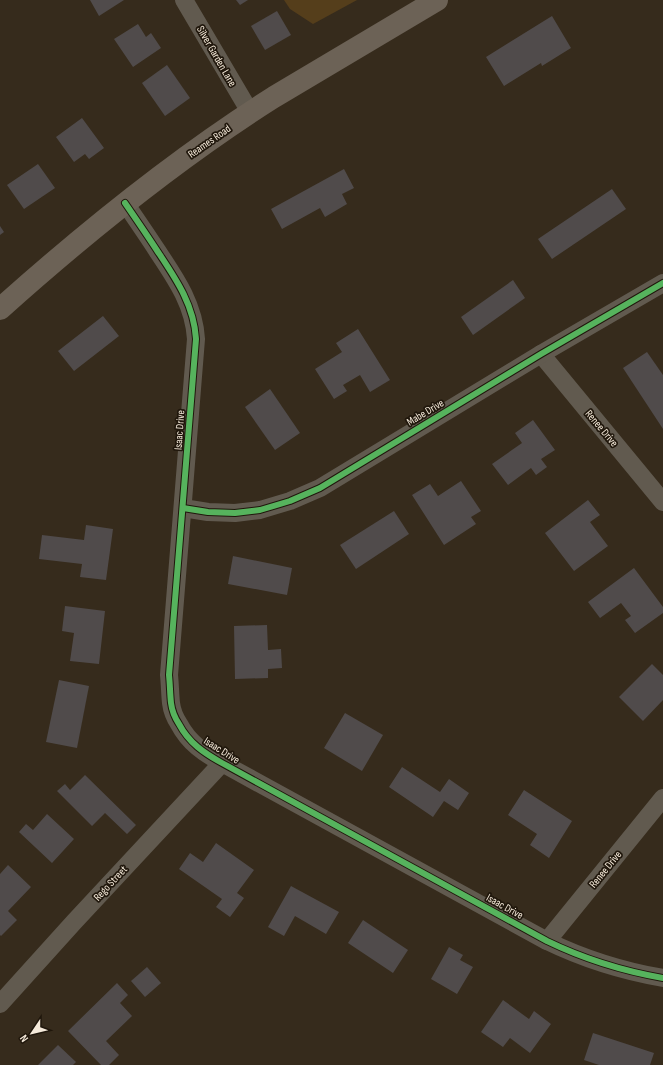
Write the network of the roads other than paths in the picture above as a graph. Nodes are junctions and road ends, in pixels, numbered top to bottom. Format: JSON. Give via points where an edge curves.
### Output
{"nodes":[{"id":1,"x":184,"y":0,"type":"edge"},
{"id":2,"x":437,"y":0,"type":"edge"},
{"id":3,"x":250,"y":112,"type":"junction"},
{"id":4,"x":125,"y":203,"type":"junction"},
{"id":5,"x":663,"y":282,"type":"edge"},
{"id":6,"x":0,"y":309,"type":"edge"},
{"id":7,"x":541,"y":354,"type":"junction"},
{"id":8,"x":663,"y":502,"type":"edge"},
{"id":9,"x":183,"y":508,"type":"junction"},
{"id":10,"x":222,"y":764,"type":"junction"},
{"id":11,"x":663,"y":798,"type":"edge"},
{"id":12,"x":547,"y":941,"type":"junction"},
{"id":13,"x":663,"y":978,"type":"edge"},
{"id":14,"x":0,"y":1004,"type":"edge"}],
"edges":[{"from":1,"to":3,"type":"street","name":"Silver Garden Lane"},
{"from":2,"to":3,"type":"main road","name":"Reames Road"},
{"from":3,"to":4,"type":"main road","name":"Reames Road"},
{"from":4,"to":6,"type":"main road","name":"Reames Road"},
{"from":4,"to":9,"type":"street","name":"Isaac Drive","via":[[173,274],[192,312],[196,326]]},
{"from":5,"to":7,"type":"street","name":"Mabe Drive"},
{"from":7,"to":8,"type":"street","name":"Renee Drive"},
{"from":7,"to":9,"type":"street","name":"Mabe Drive","via":[[320,488],[290,501],[260,510],[235,513]]},
{"from":9,"to":10,"type":"street","name":"Isaac Drive","via":[[169,675],[171,704],[174,716],[184,734],[197,748]]},
{"from":10,"to":12,"type":"street","name":"Isaac Drive"},
{"from":10,"to":14,"type":"street","name":"Rego Street"},
{"from":11,"to":12,"type":"street","name":"Renee Drive"},
{"from":12,"to":13,"type":"street","name":"Isaac Drive","via":[[614,968]]}]}
